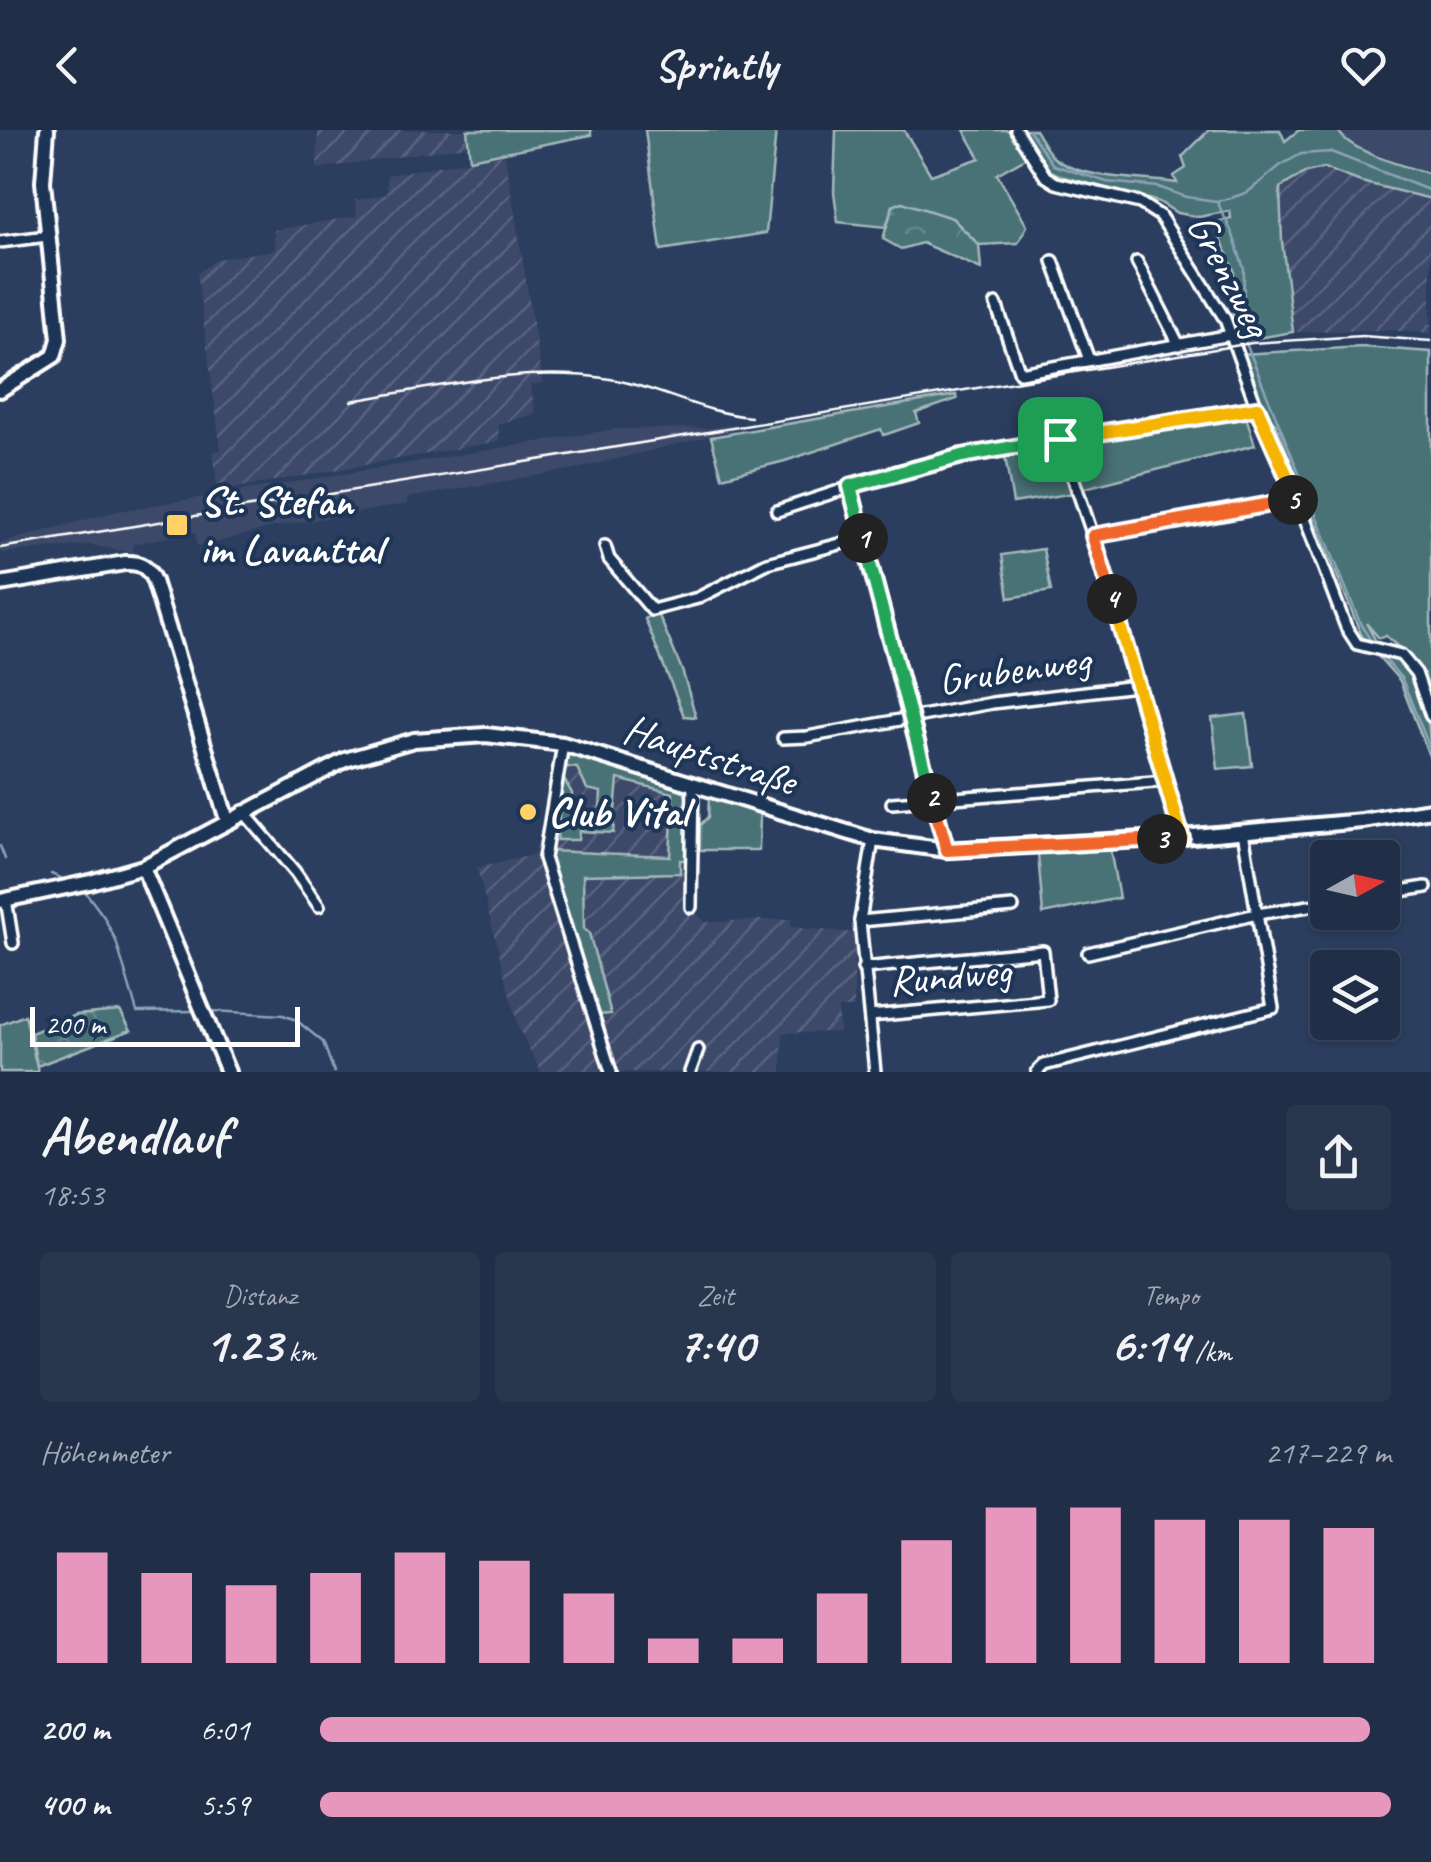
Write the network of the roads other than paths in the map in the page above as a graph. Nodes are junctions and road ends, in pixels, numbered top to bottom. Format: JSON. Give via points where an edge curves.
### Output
{"nodes":[{"id":1,"x":46,"y":130,"type":"edge"},
{"id":2,"x":1016,"y":130,"type":"edge"},
{"id":3,"x":46,"y":236,"type":"junction"},
{"id":4,"x":0,"y":242,"type":"edge"},
{"id":5,"x":1053,"y":261,"type":"dead end"},
{"id":6,"x":1137,"y":262,"type":"dead end"},
{"id":7,"x":996,"y":304,"type":"dead end"},
{"id":8,"x":1231,"y":335,"type":"junction"},
{"id":9,"x":1179,"y":345,"type":"junction"},
{"id":10,"x":1089,"y":360,"type":"junction"},
{"id":11,"x":0,"y":390,"type":"edge"},
{"id":12,"x":1257,"y":408,"type":"junction"},
{"id":13,"x":1060,"y":439,"type":"junction"},
{"id":14,"x":850,"y":486,"type":"junction"},
{"id":15,"x":1297,"y":499,"type":"junction"},
{"id":16,"x":777,"y":510,"type":"dead end"},
{"id":17,"x":1093,"y":536,"type":"junction"},
{"id":18,"x":863,"y":538,"type":"junction"},
{"id":19,"x":605,"y":546,"type":"dead end"},
{"id":20,"x":0,"y":584,"type":"edge"},
{"id":21,"x":1136,"y":686,"type":"junction"},
{"id":22,"x":1431,"y":716,"type":"edge"},
{"id":23,"x":911,"y":718,"type":"junction"},
{"id":24,"x":782,"y":738,"type":"dead end"},
{"id":25,"x":562,"y":744,"type":"junction"},
{"id":26,"x":1166,"y":781,"type":"junction"},
{"id":27,"x":693,"y":784,"type":"junction"},
{"id":28,"x":933,"y":801,"type":"junction"},
{"id":29,"x":892,"y":803,"type":"dead end"},
{"id":30,"x":1431,"y":810,"type":"edge"},
{"id":31,"x":243,"y":811,"type":"junction"},
{"id":32,"x":227,"y":820,"type":"junction"},
{"id":33,"x":1243,"y":832,"type":"junction"},
{"id":34,"x":1182,"y":838,"type":"junction"},
{"id":35,"x":873,"y":840,"type":"junction"},
{"id":36,"x":947,"y":850,"type":"junction"},
{"id":37,"x":142,"y":867,"type":"junction"},
{"id":38,"x":1426,"y":886,"type":"dead end"},
{"id":39,"x":1400,"y":891,"type":"edge"},
{"id":40,"x":2,"y":900,"type":"edge"},
{"id":41,"x":319,"y":906,"type":"dead end"},
{"id":42,"x":690,"y":906,"type":"dead end"},
{"id":43,"x":1310,"y":906,"type":"edge"},
{"id":44,"x":1013,"y":907,"type":"dead end"},
{"id":45,"x":1258,"y":914,"type":"junction"},
{"id":46,"x":860,"y":922,"type":"junction"},
{"id":47,"x":13,"y":943,"type":"dead end"},
{"id":48,"x":1088,"y":953,"type":"dead end"},
{"id":49,"x":864,"y":968,"type":"junction"},
{"id":50,"x":870,"y":1016,"type":"junction"},
{"id":51,"x":698,"y":1050,"type":"dead end"},
{"id":52,"x":228,"y":1072,"type":"edge"},
{"id":53,"x":610,"y":1072,"type":"edge"},
{"id":54,"x":690,"y":1072,"type":"edge"},
{"id":55,"x":874,"y":1072,"type":"edge"},
{"id":56,"x":1038,"y":1072,"type":"edge"}],
"edges":[{"from":1,"to":3,"type":"main road"},
{"from":2,"to":8,"type":"street","name":"Grenzweg","via":[[1056,183],[1140,204],[1160,216]]},
{"from":3,"to":4,"type":"street"},
{"from":3,"to":11,"type":"main road","via":[[59,339],[54,356]]},
{"from":5,"to":10,"type":"street"},
{"from":6,"to":9,"type":"street"},
{"from":7,"to":10,"type":"street","via":[[1020,373]]},
{"from":8,"to":9,"type":"street"},
{"from":8,"to":12,"type":"street","name":"Grenzweg"},
{"from":9,"to":10,"type":"street"},
{"from":12,"to":13,"type":"street"},
{"from":12,"to":15,"type":"street","name":"Grenzweg"},
{"from":13,"to":14,"type":"street"},
{"from":13,"to":17,"type":"street"},
{"from":14,"to":16,"type":"street"},
{"from":14,"to":18,"type":"street"},
{"from":15,"to":17,"type":"street"},
{"from":15,"to":22,"type":"street","name":"Grenzweg","via":[[1356,644],[1401,655],[1416,673]]},
{"from":17,"to":21,"type":"street"},
{"from":18,"to":19,"type":"street","via":[[766,562],[698,598],[652,610]]},
{"from":18,"to":23,"type":"street"},
{"from":20,"to":32,"type":"main road","via":[[125,562],[147,569]]},
{"from":21,"to":23,"type":"street","name":"Grubenweg"},
{"from":21,"to":26,"type":"street"},
{"from":23,"to":24,"type":"street","name":"Grubenweg"},
{"from":23,"to":28,"type":"street"},
{"from":25,"to":27,"type":"main road","name":"Hauptstraße"},
{"from":25,"to":31,"type":"main road","name":"Hauptstraße","via":[[486,735],[414,740],[345,760]]},
{"from":25,"to":53,"type":"street","via":[[544,858]]},
{"from":26,"to":28,"type":"street"},
{"from":26,"to":34,"type":"street"},
{"from":27,"to":35,"type":"main road","name":"Hauptstraße"},
{"from":27,"to":42,"type":"street"},
{"from":28,"to":29,"type":"street"},
{"from":28,"to":36,"type":"street"},
{"from":30,"to":33,"type":"main road","name":"Hauptstraße"},
{"from":31,"to":32,"type":"main road","name":"Hauptstraße"},
{"from":31,"to":41,"type":"street"},
{"from":32,"to":37,"type":"main road","name":"Hauptstraße"},
{"from":33,"to":34,"type":"main road","name":"Hauptstraße"},
{"from":33,"to":45,"type":"street"},
{"from":34,"to":36,"type":"main road","name":"Hauptstraße"},
{"from":35,"to":36,"type":"main road","name":"Hauptstraße"},
{"from":35,"to":46,"type":"street"},
{"from":37,"to":40,"type":"main road","name":"Hauptstraße"},
{"from":37,"to":52,"type":"main road"},
{"from":38,"to":39,"type":"street"},
{"from":40,"to":47,"type":"street"},
{"from":43,"to":45,"type":"street"},
{"from":44,"to":46,"type":"street"},
{"from":45,"to":48,"type":"street"},
{"from":45,"to":56,"type":"street","via":[[1273,1008],[1044,1065]]},
{"from":46,"to":49,"type":"street"},
{"from":49,"to":50,"type":"street"},
{"from":49,"to":50,"type":"street","name":"Rundweg","via":[[1043,952],[1048,1000]]},
{"from":50,"to":55,"type":"street"},
{"from":51,"to":54,"type":"street"}]}
